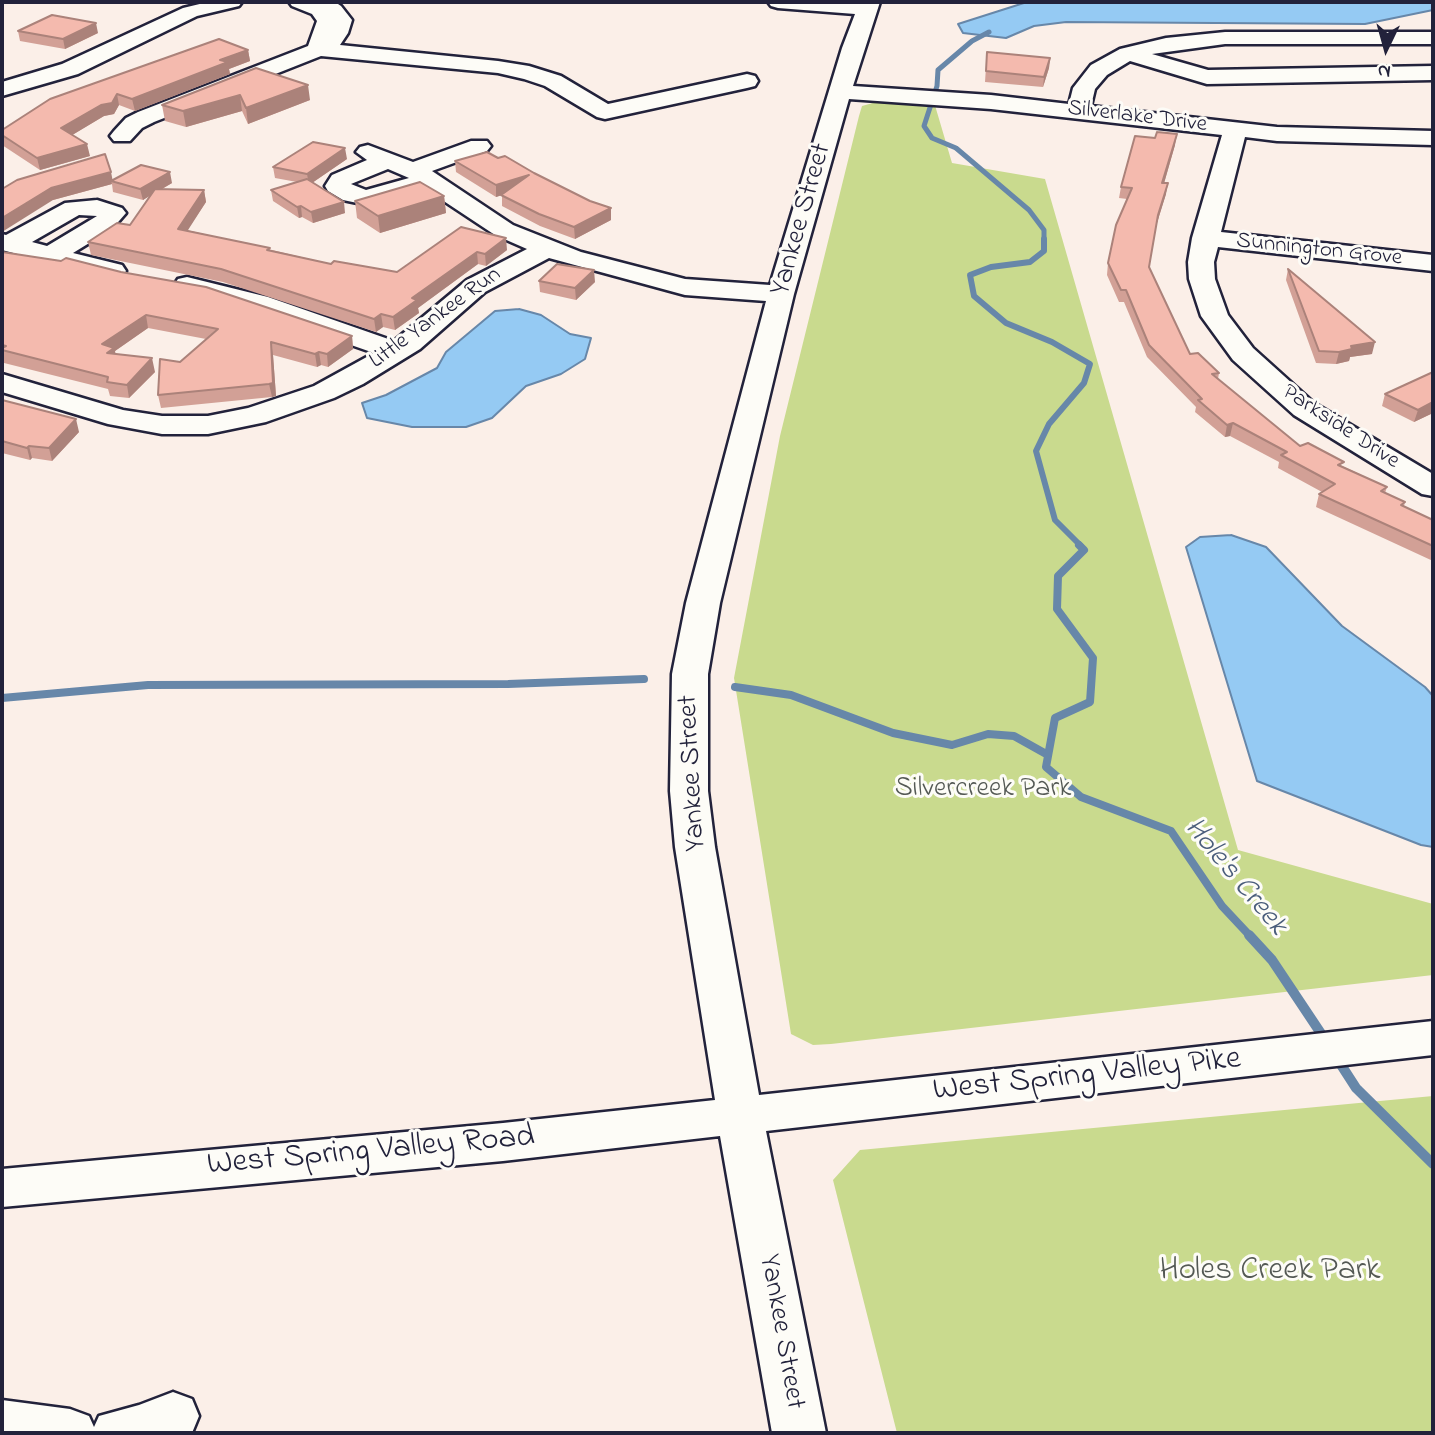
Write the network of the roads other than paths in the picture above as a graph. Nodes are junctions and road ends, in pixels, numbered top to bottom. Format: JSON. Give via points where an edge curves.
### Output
{"nodes":[{"id":1,"x":232,"y":2,"type":"edge"},
{"id":2,"x":299,"y":2,"type":"edge"},
{"id":3,"x":321,"y":2,"type":"edge"},
{"id":4,"x":778,"y":2,"type":"edge"},
{"id":5,"x":207,"y":4,"type":"edge"},
{"id":6,"x":869,"y":6,"type":"edge"},
{"id":7,"x":1433,"y":37,"type":"edge"},
{"id":8,"x":319,"y":49,"type":"junction"},
{"id":9,"x":1128,"y":54,"type":"junction"},
{"id":10,"x":1433,"y":73,"type":"edge"},
{"id":11,"x":747,"y":81,"type":"dead end"},
{"id":12,"x":2,"y":89,"type":"edge"},
{"id":13,"x":841,"y":92,"type":"junction"},
{"id":14,"x":1079,"y":112,"type":"junction"},
{"id":15,"x":1235,"y":130,"type":"junction"},
{"id":16,"x":122,"y":136,"type":"dead end"},
{"id":17,"x":1433,"y":138,"type":"edge"},
{"id":18,"x":479,"y":146,"type":"dead end"},
{"id":19,"x":1205,"y":237,"type":"junction"},
{"id":20,"x":546,"y":249,"type":"junction"},
{"id":21,"x":19,"y":251,"type":"edge"},
{"id":22,"x":1433,"y":263,"type":"edge"},
{"id":23,"x":784,"y":285,"type":"junction"},
{"id":24,"x":398,"y":351,"type":"junction"},
{"id":25,"x":2,"y":383,"type":"edge"},
{"id":26,"x":1426,"y":475,"type":"edge"},
{"id":27,"x":1433,"y":1038,"type":"edge"},
{"id":28,"x":740,"y":1116,"type":"junction"},
{"id":29,"x":2,"y":1188,"type":"edge"},
{"id":30,"x":173,"y":1416,"type":"dead end"},
{"id":31,"x":2,"y":1424,"type":"edge"},
{"id":32,"x":70,"y":1433,"type":"edge"},
{"id":33,"x":118,"y":1433,"type":"edge"},
{"id":34,"x":799,"y":1433,"type":"edge"}],
"edges":[{"from":1,"to":5,"type":"street"},
{"from":2,"to":8,"type":"street","via":[[319,10],[327,21]]},
{"from":3,"to":8,"type":"street","via":[[342,20],[331,44]]},
{"from":4,"to":6,"type":"street"},
{"from":5,"to":12,"type":"street","via":[[70,69]]},
{"from":6,"to":13,"type":"street","name":"Yankee Street"},
{"from":7,"to":9,"type":"street","via":[[1205,39]]},
{"from":8,"to":11,"type":"street","via":[[529,73],[553,81],[605,113]]},
{"from":8,"to":16,"type":"street","via":[[146,117]]},
{"from":9,"to":10,"type":"street","via":[[1208,77]]},
{"from":9,"to":14,"type":"street","via":[[1090,79]]},
{"from":13,"to":14,"type":"street","name":"Silverlake Drive"},
{"from":13,"to":23,"type":"street","name":"Yankee Street"},
{"from":14,"to":15,"type":"street","name":"Silverlake Drive"},
{"from":15,"to":17,"type":"street","name":"Silverlake Drive","via":[[1312,137]]},
{"from":15,"to":19,"type":"street","name":"Parkside Drive"},
{"from":18,"to":20,"type":"street","via":[[400,165],[504,230]]},
{"from":19,"to":22,"type":"street","name":"Sunnington Grove"},
{"from":19,"to":26,"type":"street","name":"Parkside Drive","via":[[1201,262],[1208,298],[1243,355],[1304,409]]},
{"from":20,"to":23,"type":"street","via":[[685,287]]},
{"from":20,"to":24,"type":"street","name":"Little Yankee Run","via":[[476,286]]},
{"from":21,"to":24,"type":"street","via":[[258,303]]},
{"from":23,"to":28,"type":"street","name":"Yankee Street","via":[[703,603],[690,674],[689,792],[695,847]]},
{"from":24,"to":25,"type":"street","name":"Little Yankee Run","via":[[303,400],[208,425],[140,422]]},
{"from":27,"to":28,"type":"street","name":"West Spring Valley Pike"},
{"from":28,"to":29,"type":"street","name":"West Spring Valley Road"},
{"from":28,"to":34,"type":"street","name":"Yankee Street"},
{"from":30,"to":33,"type":"street"},
{"from":31,"to":32,"type":"street"}]}
